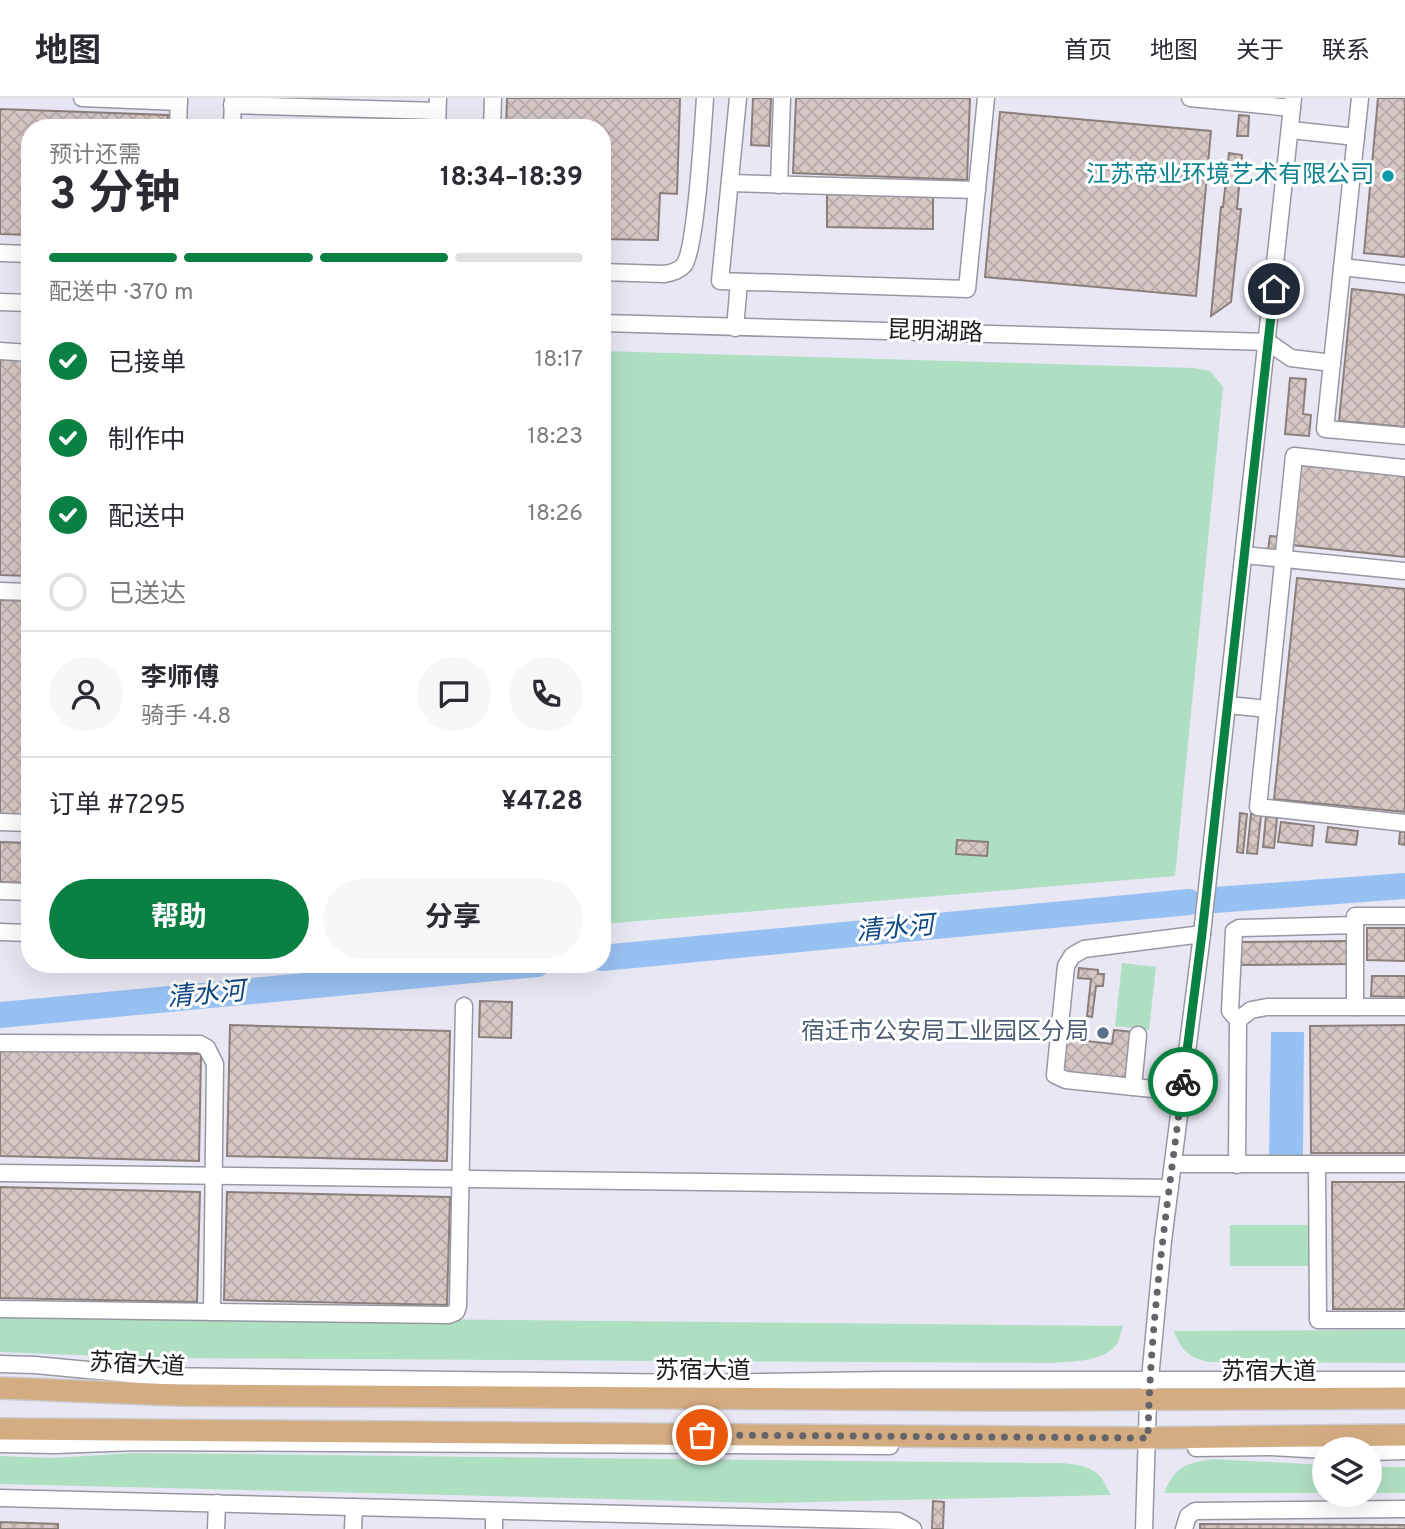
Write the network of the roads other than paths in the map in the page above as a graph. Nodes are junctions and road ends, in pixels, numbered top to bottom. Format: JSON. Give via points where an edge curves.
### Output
{"nodes":[{"id":1,"x":82,"y":98,"type":"edge"},
{"id":2,"x":493,"y":98,"type":"edge"},
{"id":3,"x":705,"y":98,"type":"edge"},
{"id":4,"x":738,"y":98,"type":"edge"},
{"id":5,"x":782,"y":98,"type":"edge"},
{"id":6,"x":986,"y":98,"type":"edge"},
{"id":7,"x":1190,"y":98,"type":"edge"},
{"id":8,"x":1360,"y":98,"type":"edge"},
{"id":9,"x":179,"y":100,"type":"edge"},
{"id":10,"x":232,"y":102,"type":"edge"},
{"id":11,"x":1293,"y":103,"type":"edge"},
{"id":12,"x":437,"y":112,"type":"edge"},
{"id":13,"x":178,"y":119,"type":"edge"},
{"id":14,"x":492,"y":119,"type":"edge"},
{"id":15,"x":1291,"y":130,"type":"junction"},
{"id":16,"x":1356,"y":137,"type":"junction"},
{"id":17,"x":730,"y":183,"type":"junction"},
{"id":18,"x":779,"y":185,"type":"junction"},
{"id":19,"x":977,"y":190,"type":"junction"},
{"id":20,"x":0,"y":253,"type":"edge"},
{"id":21,"x":21,"y":254,"type":"edge"},
{"id":22,"x":1342,"y":267,"type":"junction"},
{"id":23,"x":611,"y":272,"type":"edge"},
{"id":24,"x":1405,"y":274,"type":"edge"},
{"id":25,"x":738,"y":282,"type":"junction"},
{"id":26,"x":0,"y":302,"type":"edge"},
{"id":27,"x":21,"y":303,"type":"edge"},
{"id":28,"x":611,"y":324,"type":"edge"},
{"id":29,"x":735,"y":328,"type":"junction"},
{"id":30,"x":1268,"y":342,"type":"junction"},
{"id":31,"x":0,"y":351,"type":"edge"},
{"id":32,"x":21,"y":352,"type":"edge"},
{"id":33,"x":1332,"y":363,"type":"junction"},
{"id":34,"x":1405,"y":436,"type":"edge"},
{"id":35,"x":1405,"y":468,"type":"edge"},
{"id":36,"x":1244,"y":555,"type":"junction"},
{"id":37,"x":1284,"y":558,"type":"junction"},
{"id":38,"x":1405,"y":571,"type":"edge"},
{"id":39,"x":0,"y":591,"type":"edge"},
{"id":40,"x":21,"y":592,"type":"edge"},
{"id":41,"x":1228,"y":705,"type":"junction"},
{"id":42,"x":1268,"y":709,"type":"junction"},
{"id":43,"x":0,"y":822,"type":"edge"},
{"id":44,"x":21,"y":823,"type":"edge"},
{"id":45,"x":1405,"y":823,"type":"edge"},
{"id":46,"x":0,"y":891,"type":"edge"},
{"id":47,"x":21,"y":892,"type":"edge"},
{"id":48,"x":1405,"y":916,"type":"edge"},
{"id":49,"x":1355,"y":925,"type":"junction"},
{"id":50,"x":0,"y":932,"type":"edge"},
{"id":51,"x":21,"y":933,"type":"edge"},
{"id":52,"x":1202,"y":934,"type":"junction"},
{"id":53,"x":464,"y":1006,"type":"dead end"},
{"id":54,"x":1355,"y":1007,"type":"junction"},
{"id":55,"x":1405,"y":1007,"type":"edge"},
{"id":56,"x":1238,"y":1020,"type":"junction"},
{"id":57,"x":1138,"y":1035,"type":"dead end"},
{"id":58,"x":0,"y":1043,"type":"edge"},
{"id":59,"x":1133,"y":1087,"type":"junction"},
{"id":60,"x":1182,"y":1091,"type":"junction"},
{"id":61,"x":1173,"y":1164,"type":"junction"},
{"id":62,"x":1405,"y":1164,"type":"edge"},
{"id":63,"x":1237,"y":1165,"type":"junction"},
{"id":64,"x":1317,"y":1165,"type":"junction"},
{"id":65,"x":0,"y":1172,"type":"edge"},
{"id":66,"x":214,"y":1175,"type":"junction"},
{"id":67,"x":461,"y":1179,"type":"junction"},
{"id":68,"x":1170,"y":1188,"type":"junction"},
{"id":69,"x":0,"y":1308,"type":"edge"},
{"id":70,"x":212,"y":1312,"type":"junction"},
{"id":71,"x":1405,"y":1320,"type":"edge"},
{"id":72,"x":0,"y":1364,"type":"edge"},
{"id":73,"x":1405,"y":1380,"type":"edge"},
{"id":74,"x":0,"y":1388,"type":"edge"},
{"id":75,"x":1149,"y":1390,"type":"junction"},
{"id":76,"x":1405,"y":1398,"type":"edge"},
{"id":77,"x":0,"y":1429,"type":"edge"},
{"id":78,"x":1405,"y":1435,"type":"edge"},
{"id":79,"x":1147,"y":1443,"type":"junction"},
{"id":80,"x":0,"y":1444,"type":"edge"},
{"id":81,"x":1312,"y":1449,"type":"edge"},
{"id":82,"x":1405,"y":1451,"type":"edge"},
{"id":83,"x":1382,"y":1452,"type":"edge"},
{"id":84,"x":0,"y":1498,"type":"edge"},
{"id":85,"x":217,"y":1503,"type":"junction"},
{"id":86,"x":354,"y":1507,"type":"junction"},
{"id":87,"x":1405,"y":1509,"type":"edge"},
{"id":88,"x":494,"y":1511,"type":"junction"},
{"id":89,"x":633,"y":1522,"type":"edge"},
{"id":90,"x":772,"y":1523,"type":"edge"},
{"id":91,"x":216,"y":1529,"type":"edge"},
{"id":92,"x":353,"y":1529,"type":"edge"},
{"id":93,"x":494,"y":1529,"type":"edge"},
{"id":94,"x":913,"y":1529,"type":"edge"},
{"id":95,"x":1144,"y":1529,"type":"edge"},
{"id":96,"x":1184,"y":1529,"type":"edge"}],
"edges":[{"from":1,"to":9,"type":"street"},
{"from":2,"to":14,"type":"street"},
{"from":3,"to":23,"type":"street","via":[[692,240],[684,265],[664,274]]},
{"from":4,"to":17,"type":"street"},
{"from":5,"to":18,"type":"street"},
{"from":6,"to":19,"type":"street"},
{"from":7,"to":11,"type":"street"},
{"from":8,"to":16,"type":"street"},
{"from":9,"to":13,"type":"street"},
{"from":10,"to":12,"type":"street"},
{"from":11,"to":15,"type":"street"},
{"from":15,"to":16,"type":"street"},
{"from":15,"to":30,"type":"street"},
{"from":16,"to":22,"type":"street"},
{"from":17,"to":18,"type":"street"},
{"from":17,"to":25,"type":"street","via":[[720,282]]},
{"from":18,"to":19,"type":"street"},
{"from":19,"to":25,"type":"street","via":[[967,289]]},
{"from":20,"to":21,"type":"street"},
{"from":22,"to":24,"type":"street"},
{"from":22,"to":33,"type":"street"},
{"from":25,"to":29,"type":"street"},
{"from":26,"to":27,"type":"street"},
{"from":28,"to":29,"type":"street","name":"昆明湖路"},
{"from":29,"to":30,"type":"street","name":"昆明湖路"},
{"from":30,"to":33,"type":"street","via":[[1291,358]]},
{"from":30,"to":36,"type":"street"},
{"from":31,"to":32,"type":"street"},
{"from":33,"to":34,"type":"street","via":[[1325,429]]},
{"from":35,"to":37,"type":"street","via":[[1294,456]]},
{"from":36,"to":37,"type":"street"},
{"from":36,"to":41,"type":"street"},
{"from":37,"to":38,"type":"street"},
{"from":37,"to":42,"type":"street"},
{"from":39,"to":40,"type":"street"},
{"from":41,"to":42,"type":"street"},
{"from":41,"to":52,"type":"street"},
{"from":42,"to":45,"type":"street","via":[[1258,807]]},
{"from":43,"to":44,"type":"street"},
{"from":46,"to":47,"type":"street"},
{"from":48,"to":49,"type":"street","via":[[1355,916]]},
{"from":49,"to":54,"type":"street"},
{"from":49,"to":56,"type":"street","via":[[1234,931],[1230,1012]]},
{"from":50,"to":51,"type":"street"},
{"from":52,"to":59,"type":"street","via":[[1084,949],[1068,961],[1055,1075]]},
{"from":52,"to":60,"type":"street"},
{"from":53,"to":67,"type":"street"},
{"from":54,"to":55,"type":"street"},
{"from":54,"to":56,"type":"street","via":[[1267,1007],[1251,1010]]},
{"from":56,"to":63,"type":"street"},
{"from":57,"to":59,"type":"street"},
{"from":58,"to":66,"type":"street","via":[[200,1044],[207,1048],[215,1064]]},
{"from":59,"to":60,"type":"street"},
{"from":60,"to":61,"type":"street"},
{"from":61,"to":63,"type":"street"},
{"from":61,"to":68,"type":"street"},
{"from":62,"to":64,"type":"street"},
{"from":63,"to":64,"type":"street"},
{"from":64,"to":71,"type":"street","via":[[1318,1320]]},
{"from":65,"to":66,"type":"street"},
{"from":66,"to":67,"type":"street"},
{"from":66,"to":70,"type":"street"},
{"from":67,"to":68,"type":"street"},
{"from":67,"to":70,"type":"street","via":[[456,1312]]},
{"from":68,"to":75,"type":"street"},
{"from":69,"to":70,"type":"street"},
{"from":72,"to":75,"type":"street","via":[[152,1376],[693,1383],[886,1380]]},
{"from":73,"to":75,"type":"street"},
{"from":74,"to":75,"type":"main road","name":"苏宿大道","via":[[177,1395]]},
{"from":75,"to":76,"type":"main road","name":"苏宿大道"},
{"from":75,"to":79,"type":"street"},
{"from":77,"to":79,"type":"main road"},
{"from":78,"to":79,"type":"main road"},
{"from":79,"to":80,"type":"street"},
{"from":79,"to":81,"type":"street"},
{"from":79,"to":95,"type":"street"},
{"from":82,"to":83,"type":"street"},
{"from":84,"to":85,"type":"street"},
{"from":85,"to":86,"type":"street"},
{"from":85,"to":91,"type":"street"},
{"from":86,"to":88,"type":"street"},
{"from":86,"to":92,"type":"street"},
{"from":87,"to":96,"type":"street","via":[[1195,1511]]},
{"from":88,"to":89,"type":"street"},
{"from":88,"to":93,"type":"street"},
{"from":89,"to":90,"type":"street"},
{"from":90,"to":94,"type":"street","via":[[898,1521]]}]}
